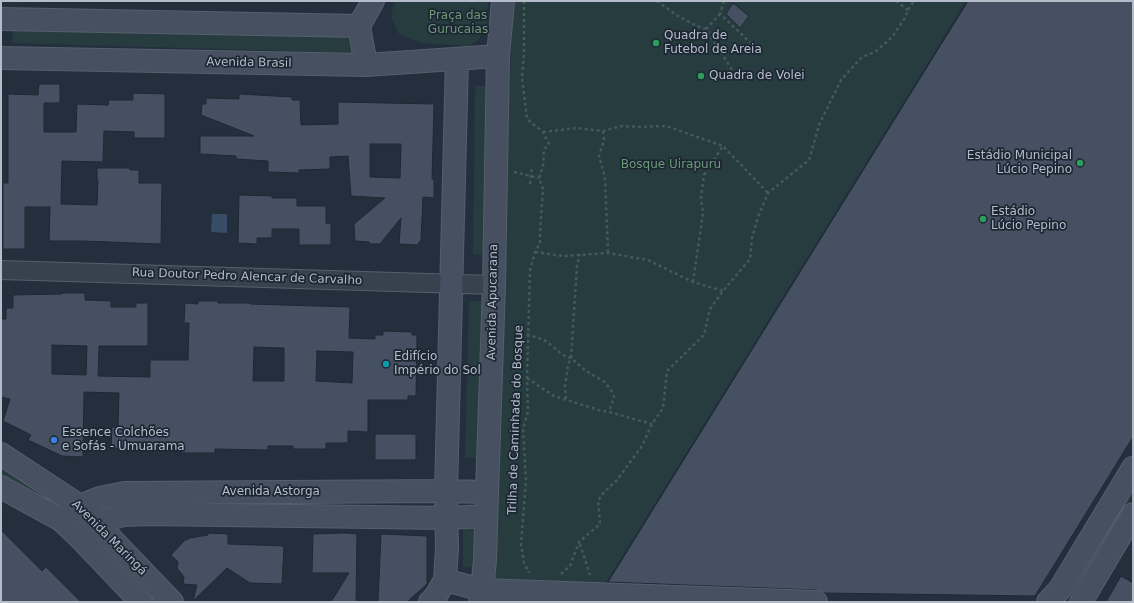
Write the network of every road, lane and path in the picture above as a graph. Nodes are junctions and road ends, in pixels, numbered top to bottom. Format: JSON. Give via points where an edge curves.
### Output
{"nodes":[{"id":1,"x":373,"y":1,"type":"edge"},
{"id":2,"x":503,"y":1,"type":"edge"},
{"id":3,"x":524,"y":1,"type":"edge"},
{"id":4,"x":657,"y":1,"type":"edge"},
{"id":5,"x":724,"y":1,"type":"edge"},
{"id":6,"x":896,"y":1,"type":"edge"},
{"id":7,"x":914,"y":1,"type":"edge"},
{"id":8,"x":908,"y":10,"type":"junction"},
{"id":9,"x":720,"y":14,"type":"junction"},
{"id":10,"x":730,"y":18,"type":"dead end"},
{"id":11,"x":1,"y":19,"type":"edge"},
{"id":12,"x":726,"y":20,"type":"junction"},
{"id":13,"x":359,"y":26,"type":"junction"},
{"id":14,"x":706,"y":29,"type":"junction"},
{"id":15,"x":753,"y":45,"type":"dead end"},
{"id":16,"x":498,"y":56,"type":"junction"},
{"id":17,"x":1,"y":58,"type":"edge"},
{"id":18,"x":457,"y":59,"type":"junction"},
{"id":19,"x":366,"y":65,"type":"junction"},
{"id":20,"x":736,"y":76,"type":"dead end"},
{"id":21,"x":604,"y":131,"type":"junction"},
{"id":22,"x":543,"y":132,"type":"junction"},
{"id":23,"x":723,"y":146,"type":"junction"},
{"id":24,"x":532,"y":167,"type":"dead end"},
{"id":25,"x":495,"y":169,"type":"junction"},
{"id":26,"x":531,"y":176,"type":"junction"},
{"id":27,"x":539,"y":178,"type":"junction"},
{"id":28,"x":530,"y":184,"type":"dead end"},
{"id":29,"x":768,"y":193,"type":"junction"},
{"id":30,"x":535,"y":252,"type":"junction"},
{"id":31,"x":608,"y":253,"type":"junction"},
{"id":32,"x":580,"y":254,"type":"junction"},
{"id":33,"x":1,"y":270,"type":"edge"},
{"id":34,"x":692,"y":282,"type":"junction"},
{"id":35,"x":451,"y":283,"type":"junction"},
{"id":36,"x":494,"y":285,"type":"junction"},
{"id":37,"x":723,"y":291,"type":"junction"},
{"id":38,"x":528,"y":334,"type":"junction"},
{"id":39,"x":571,"y":358,"type":"junction"},
{"id":40,"x":527,"y":378,"type":"junction"},
{"id":41,"x":566,"y":399,"type":"junction"},
{"id":42,"x":609,"y":412,"type":"junction"},
{"id":43,"x":652,"y":424,"type":"junction"},
{"id":44,"x":1,"y":454,"type":"edge"},
{"id":45,"x":1133,"y":468,"type":"edge"},
{"id":46,"x":1,"y":487,"type":"edge"},
{"id":47,"x":446,"y":491,"type":"junction"},
{"id":48,"x":487,"y":492,"type":"junction"},
{"id":49,"x":80,"y":506,"type":"junction"},
{"id":50,"x":1133,"y":514,"type":"edge"},
{"id":51,"x":486,"y":516,"type":"junction"},
{"id":52,"x":446,"y":518,"type":"junction"},
{"id":53,"x":61,"y":520,"type":"junction"},
{"id":54,"x":96,"y":523,"type":"junction"},
{"id":55,"x":79,"y":537,"type":"junction"},
{"id":56,"x":579,"y":542,"type":"junction"},
{"id":57,"x":535,"y":576,"type":"dead end"},
{"id":58,"x":590,"y":576,"type":"dead end"},
{"id":59,"x":556,"y":577,"type":"dead end"},
{"id":60,"x":439,"y":595,"type":"edge"},
{"id":61,"x":481,"y":596,"type":"edge"},
{"id":62,"x":781,"y":601,"type":"edge"},
{"id":63,"x":141,"y":602,"type":"edge"},
{"id":64,"x":172,"y":602,"type":"edge"},
{"id":65,"x":816,"y":602,"type":"edge"},
{"id":66,"x":1048,"y":602,"type":"edge"},
{"id":67,"x":1081,"y":602,"type":"edge"}],
"edges":[{"from":1,"to":13,"type":"street"},
{"from":2,"to":16,"type":"street","name":"Avenida Apucarana"},
{"from":3,"to":22,"type":"path","via":[[522,78],[527,119]]},
{"from":4,"to":14,"type":"path","via":[[678,16]]},
{"from":5,"to":9,"type":"path"},
{"from":6,"to":8,"type":"path"},
{"from":7,"to":8,"type":"path"},
{"from":8,"to":29,"type":"path","via":[[892,37],[874,52],[862,57],[841,80],[819,125],[809,160]]},
{"from":9,"to":12,"type":"path"},
{"from":9,"to":14,"type":"path"},
{"from":10,"to":12,"type":"path"},
{"from":11,"to":13,"type":"street"},
{"from":12,"to":15,"type":"path"},
{"from":13,"to":19,"type":"street"},
{"from":14,"to":20,"type":"path"},
{"from":16,"to":18,"type":"street","name":"Avenida Brasil"},
{"from":16,"to":25,"type":"street","name":"Avenida Apucarana"},
{"from":17,"to":19,"type":"street","name":"Avenida Brasil"},
{"from":18,"to":19,"type":"street","name":"Avenida Brasil"},
{"from":18,"to":35,"type":"street"},
{"from":21,"to":22,"type":"path","via":[[578,128]]},
{"from":21,"to":23,"type":"path","via":[[622,126],[666,126]]},
{"from":21,"to":31,"type":"path","via":[[599,156],[605,177]]},
{"from":22,"to":27,"type":"path","name":"Trilha de Caminhada do Bosque","via":[[549,144],[544,149]]},
{"from":23,"to":29,"type":"path"},
{"from":23,"to":34,"type":"path","via":[[704,175],[701,198],[703,213]]},
{"from":24,"to":26,"type":"path"},
{"from":25,"to":26,"type":"path"},
{"from":25,"to":36,"type":"street","name":"Avenida Apucarana"},
{"from":26,"to":27,"type":"path"},
{"from":26,"to":28,"type":"path"},
{"from":27,"to":30,"type":"path","name":"Trilha de Caminhada do Bosque","via":[[543,189],[540,243]]},
{"from":29,"to":37,"type":"path","via":[[752,238],[750,259]]},
{"from":30,"to":32,"type":"path","via":[[563,256]]},
{"from":30,"to":38,"type":"path","name":"Trilha de Caminhada do Bosque","via":[[530,270]]},
{"from":31,"to":32,"type":"path"},
{"from":31,"to":34,"type":"path","via":[[648,260]]},
{"from":32,"to":39,"type":"path"},
{"from":33,"to":35,"type":"street","name":"Rua Doutor Pedro Alencar de Carvalho"},
{"from":34,"to":37,"type":"path"},
{"from":35,"to":36,"type":"street","name":"Rua Doutor Pedro Alencar de Carvalho"},
{"from":35,"to":47,"type":"street"},
{"from":36,"to":48,"type":"street","name":"Avenida Apucarana"},
{"from":37,"to":43,"type":"path","via":[[710,309],[704,335],[667,371],[664,408]]},
{"from":38,"to":39,"type":"path","via":[[546,341],[563,355]]},
{"from":38,"to":40,"type":"path","name":"Trilha de Caminhada do Bosque"},
{"from":39,"to":41,"type":"path","via":[[565,386]]},
{"from":39,"to":42,"type":"path","via":[[605,382],[614,398]]},
{"from":40,"to":41,"type":"path","via":[[554,396]]},
{"from":40,"to":57,"type":"path","name":"Trilha de Caminhada do Bosque","via":[[528,411],[523,429],[526,480],[520,544],[529,574]]},
{"from":41,"to":42,"type":"path"},
{"from":42,"to":43,"type":"path"},
{"from":43,"to":56,"type":"path","via":[[642,446],[598,501],[600,524]]},
{"from":44,"to":49,"type":"street","name":"Avenida Maringá"},
{"from":45,"to":66,"type":"street","via":[[1060,589]]},
{"from":46,"to":53,"type":"street","name":"Avenida Maringá"},
{"from":47,"to":48,"type":"street","name":"Avenida Astorga"},
{"from":47,"to":49,"type":"street","name":"Avenida Astorga","via":[[125,493],[100,498]]},
{"from":47,"to":52,"type":"street"},
{"from":48,"to":51,"type":"street","name":"Avenida Apucarana"},
{"from":49,"to":53,"type":"street","name":"Avenida Astorga"},
{"from":49,"to":54,"type":"street","name":"Avenida Maringá"},
{"from":50,"to":67,"type":"street"},
{"from":51,"to":52,"type":"street","name":"Avenida Astorga"},
{"from":51,"to":61,"type":"street","name":"Avenida Apucarana"},
{"from":52,"to":54,"type":"street","name":"Avenida Astorga","via":[[148,514],[123,515]]},
{"from":52,"to":60,"type":"street","via":[[447,548]]},
{"from":53,"to":55,"type":"street","name":"Avenida Maringá"},
{"from":54,"to":55,"type":"street","name":"Avenida Astorga"},
{"from":54,"to":64,"type":"street","name":"Avenida Maringá"},
{"from":55,"to":63,"type":"street","name":"Avenida Maringá"},
{"from":56,"to":58,"type":"path"},
{"from":56,"to":59,"type":"path","via":[[570,566]]},
{"from":60,"to":61,"type":"street"},
{"from":61,"to":62,"type":"street"},
{"from":62,"to":65,"type":"street"}]}
